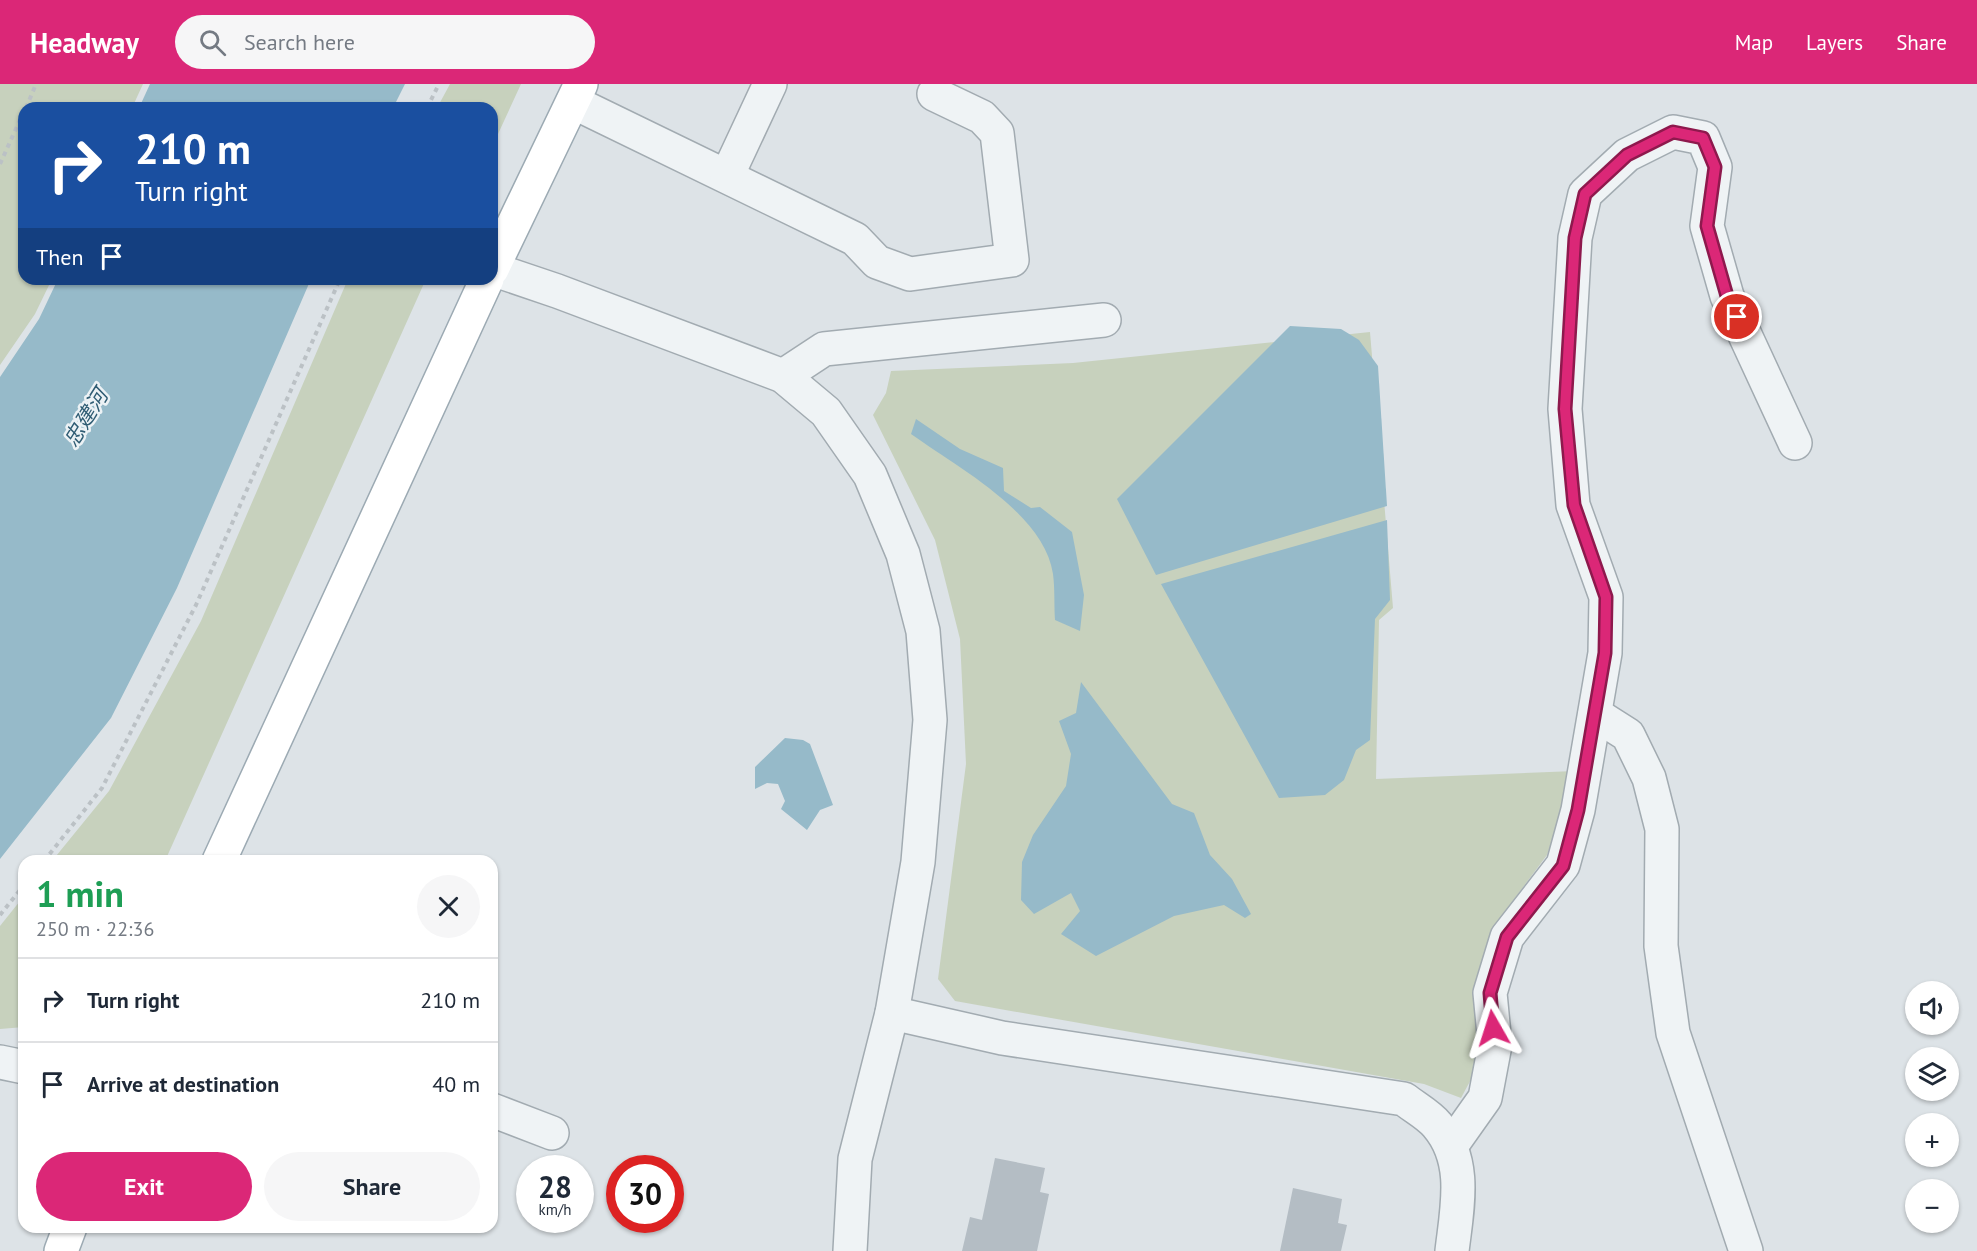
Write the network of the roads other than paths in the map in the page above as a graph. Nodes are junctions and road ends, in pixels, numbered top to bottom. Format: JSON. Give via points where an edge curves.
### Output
{"nodes":[{"id":1,"x":770,"y":84,"type":"edge"},
{"id":2,"x":577,"y":93,"type":"edge"},
{"id":3,"x":934,"y":94,"type":"dead end"},
{"id":4,"x":727,"y":176,"type":"junction"},
{"id":5,"x":498,"y":257,"type":"edge"},
{"id":6,"x":498,"y":271,"type":"edge"},
{"id":7,"x":484,"y":285,"type":"edge"},
{"id":8,"x":1104,"y":320,"type":"dead end"},
{"id":9,"x":783,"y":376,"type":"junction"},
{"id":10,"x":1795,"y":443,"type":"dead end"},
{"id":11,"x":1594,"y":714,"type":"junction"},
{"id":12,"x":222,"y":855,"type":"edge"},
{"id":13,"x":892,"y":1013,"type":"junction"},
{"id":14,"x":0,"y":1062,"type":"edge"},
{"id":15,"x":18,"y":1066,"type":"edge"},
{"id":16,"x":498,"y":1112,"type":"edge"},
{"id":17,"x":552,"y":1133,"type":"dead end"},
{"id":18,"x":1452,"y":1146,"type":"junction"},
{"id":19,"x":68,"y":1233,"type":"edge"},
{"id":20,"x":61,"y":1251,"type":"edge"},
{"id":21,"x":850,"y":1251,"type":"edge"},
{"id":22,"x":1452,"y":1251,"type":"edge"},
{"id":23,"x":1746,"y":1251,"type":"edge"}],
"edges":[{"from":1,"to":4,"type":"street"},
{"from":2,"to":4,"type":"street"},
{"from":2,"to":5,"type":"main road"},
{"from":3,"to":4,"type":"street","via":[[982,117],[997,133],[1012,260],[910,274],[877,262],[855,239]]},
{"from":6,"to":9,"type":"street"},
{"from":7,"to":12,"type":"main road"},
{"from":8,"to":9,"type":"street","via":[[824,349]]},
{"from":9,"to":13,"type":"street","via":[[826,412],[870,475],[903,554],[923,631],[930,720],[919,850]]},
{"from":10,"to":11,"type":"street","via":[[1727,296],[1707,226],[1715,167],[1703,138],[1673,132],[1627,155],[1585,194],[1575,238],[1565,409],[1574,505],[1606,597],[1605,653]]},
{"from":11,"to":18,"type":"street","via":[[1578,810],[1563,866],[1507,937],[1490,993],[1495,1045],[1485,1098]]},
{"from":11,"to":23,"type":"street","via":[[1628,735],[1649,778],[1662,829],[1661,946],[1673,1033]]},
{"from":13,"to":18,"type":"street","via":[[1002,1038],[1404,1100],[1436,1124]]},
{"from":13,"to":21,"type":"street","via":[[855,1159]]},
{"from":14,"to":15,"type":"street"},
{"from":16,"to":17,"type":"street"},
{"from":18,"to":22,"type":"street","via":[[1459,1187]]},
{"from":19,"to":20,"type":"main road"}]}
